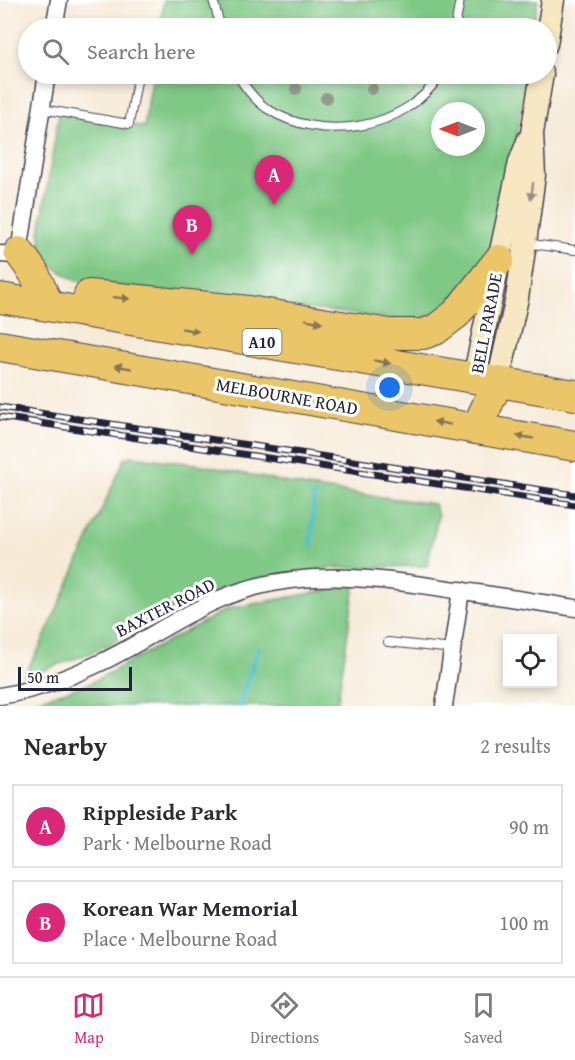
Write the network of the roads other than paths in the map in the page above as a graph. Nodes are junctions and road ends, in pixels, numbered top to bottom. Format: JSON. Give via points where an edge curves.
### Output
{"nodes":[{"id":1,"x":59,"y":0,"type":"edge"},
{"id":2,"x":213,"y":0,"type":"edge"},
{"id":3,"x":460,"y":0,"type":"edge"},
{"id":4,"x":553,"y":0,"type":"edge"},
{"id":5,"x":56,"y":18,"type":"edge"},
{"id":6,"x":218,"y":18,"type":"edge"},
{"id":7,"x":456,"y":18,"type":"edge"},
{"id":8,"x":550,"y":18,"type":"edge"},
{"id":9,"x":46,"y":84,"type":"edge"},
{"id":10,"x":136,"y":84,"type":"edge"},
{"id":11,"x":243,"y":84,"type":"edge"},
{"id":12,"x":435,"y":84,"type":"edge"},
{"id":13,"x":540,"y":84,"type":"edge"},
{"id":14,"x":42,"y":109,"type":"junction"},
{"id":15,"x":532,"y":132,"type":"junction"},
{"id":16,"x":525,"y":243,"type":"junction"},
{"id":17,"x":575,"y":250,"type":"edge"},
{"id":18,"x":10,"y":253,"type":"edge"},
{"id":19,"x":499,"y":260,"type":"junction"},
{"id":20,"x":0,"y":283,"type":"edge"},
{"id":21,"x":46,"y":297,"type":"junction"},
{"id":22,"x":0,"y":298,"type":"edge"},
{"id":23,"x":0,"y":346,"type":"edge"},
{"id":24,"x":486,"y":380,"type":"junction"},
{"id":25,"x":572,"y":393,"type":"edge"},
{"id":26,"x":476,"y":429,"type":"junction"},
{"id":27,"x":575,"y":446,"type":"edge"},
{"id":28,"x":461,"y":590,"type":"junction"},
{"id":29,"x":575,"y":608,"type":"edge"},
{"id":30,"x":388,"y":642,"type":"dead end"},
{"id":31,"x":453,"y":650,"type":"junction"},
{"id":32,"x":0,"y":696,"type":"edge"},
{"id":33,"x":444,"y":706,"type":"edge"}],
"edges":[{"from":1,"to":5,"type":"street"},
{"from":2,"to":6,"type":"lane"},
{"from":3,"to":7,"type":"lane"},
{"from":4,"to":8,"type":"street"},
{"from":9,"to":14,"type":"street"},
{"from":10,"to":14,"type":"lane","via":[[129,124]]},
{"from":11,"to":12,"type":"lane","via":[[265,107],[284,117],[318,127],[340,128],[359,127],[400,112]]},
{"from":13,"to":15,"type":"street","name":"BELL PARADE"},
{"from":14,"to":18,"type":"street"},
{"from":15,"to":16,"type":"street","name":"BELL PARADE","one_way":true,"via":[[534,175]]},
{"from":15,"to":19,"type":"street","name":"BELL PARADE","via":[[520,162]]},
{"from":16,"to":17,"type":"lane"},
{"from":16,"to":24,"type":"street","name":"BELL PARADE","via":[[517,298]]},
{"from":18,"to":21,"type":"highway","via":[[32,269]]},
{"from":21,"to":19,"type":"highway","one_way":true,"via":[[261,312],[390,334],[423,334],[456,314]]},
{"from":19,"to":24,"type":"street","name":"BELL PARADE"},
{"from":20,"to":21,"type":"highway"},
{"from":21,"to":22,"type":"highway","number":"A10"},
{"from":21,"to":24,"type":"highway","number":"A10","one_way":true},
{"from":26,"to":23,"type":"highway","name":"MELBOURNE ROAD","one_way":true},
{"from":24,"to":25,"type":"highway","number":"A10"},
{"from":24,"to":26,"type":"highway","name":"BELL PARADE"},
{"from":27,"to":26,"type":"highway","name":"MELBOURNE ROAD","one_way":true},
{"from":28,"to":29,"type":"street","name":"BAXTER ROAD"},
{"from":28,"to":31,"type":"street"},
{"from":28,"to":32,"type":"street","name":"BAXTER ROAD","via":[[346,576],[271,583],[222,597],[79,673]]},
{"from":30,"to":31,"type":"lane"},
{"from":31,"to":33,"type":"street"}]}
